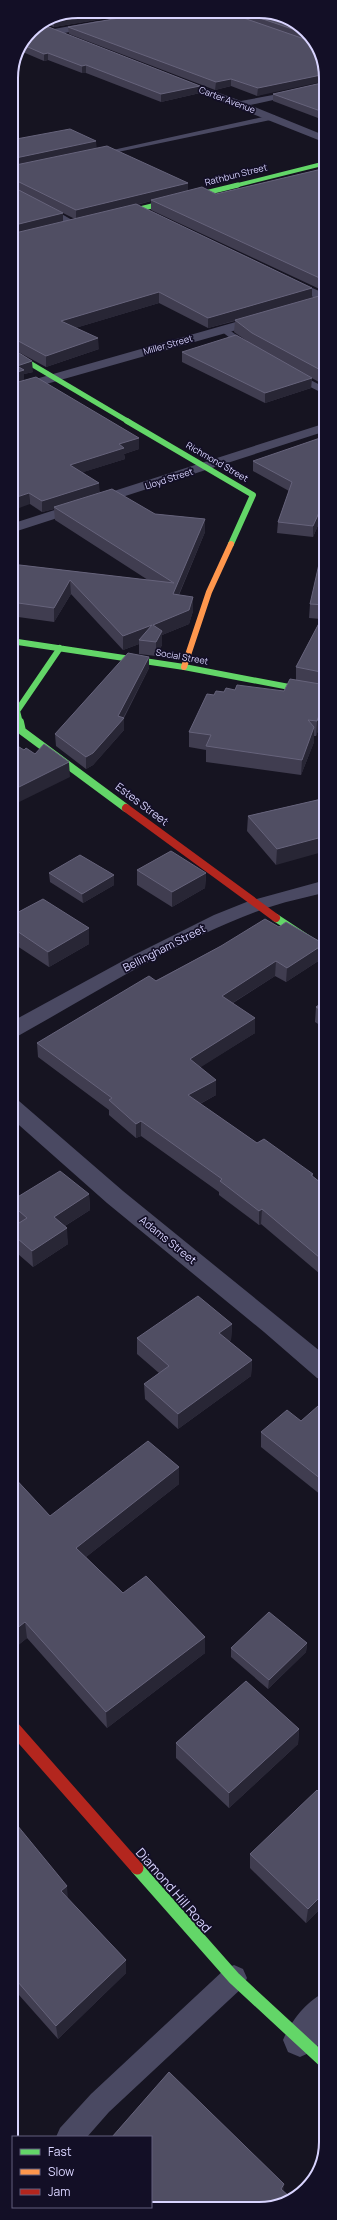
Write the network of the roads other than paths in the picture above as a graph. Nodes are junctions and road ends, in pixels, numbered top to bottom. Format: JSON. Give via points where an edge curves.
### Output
{"nodes":[{"id":1,"x":105,"y":23,"type":"edge"},
{"id":2,"x":44,"y":29,"type":"edge"},
{"id":3,"x":54,"y":32,"type":"junction"},
{"id":4,"x":68,"y":38,"type":"edge"},
{"id":5,"x":162,"y":75,"type":"edge"},
{"id":6,"x":310,"y":89,"type":"edge"},
{"id":7,"x":240,"y":104,"type":"junction"},
{"id":8,"x":272,"y":117,"type":"junction"},
{"id":9,"x":319,"y":137,"type":"edge"},
{"id":10,"x":87,"y":157,"type":"edge"},
{"id":11,"x":319,"y":165,"type":"edge"},
{"id":12,"x":37,"y":204,"type":"edge"},
{"id":13,"x":138,"y":209,"type":"junction"},
{"id":14,"x":103,"y":218,"type":"edge"},
{"id":15,"x":156,"y":218,"type":"edge"},
{"id":16,"x":78,"y":224,"type":"joint"},
{"id":17,"x":61,"y":228,"type":"edge"},
{"id":18,"x":273,"y":275,"type":"edge"},
{"id":19,"x":319,"y":296,"type":"edge"},
{"id":20,"x":319,"y":301,"type":"edge"},
{"id":21,"x":311,"y":304,"type":"edge"},
{"id":22,"x":275,"y":314,"type":"edge"},
{"id":23,"x":224,"y":329,"type":"junction"},
{"id":24,"x":260,"y":355,"type":"edge"},
{"id":25,"x":18,"y":356,"type":"edge"},
{"id":26,"x":284,"y":369,"type":"edge"},
{"id":27,"x":55,"y":378,"type":"junction"},
{"id":28,"x":18,"y":388,"type":"edge"},
{"id":29,"x":319,"y":388,"type":"edge"},
{"id":30,"x":319,"y":429,"type":"edge"},
{"id":31,"x":205,"y":467,"type":"junction"},
{"id":32,"x":18,"y":527,"type":"edge"},
{"id":33,"x":18,"y":642,"type":"edge"},
{"id":34,"x":60,"y":648,"type":"junction"},
{"id":35,"x":184,"y":667,"type":"junction"},
{"id":36,"x":319,"y":693,"type":"edge"},
{"id":37,"x":18,"y":710,"type":"edge"},
{"id":38,"x":18,"y":715,"type":"edge"},
{"id":39,"x":319,"y":888,"type":"edge"},
{"id":40,"x":256,"y":905,"type":"junction"},
{"id":41,"x":319,"y":946,"type":"edge"},
{"id":42,"x":18,"y":1027,"type":"edge"},
{"id":43,"x":18,"y":1112,"type":"edge"},
{"id":44,"x":319,"y":1365,"type":"edge"},
{"id":45,"x":18,"y":1733,"type":"edge"},
{"id":46,"x":234,"y":1978,"type":"junction"},
{"id":47,"x":319,"y":2017,"type":"edge"},
{"id":48,"x":300,"y":2040,"type":"junction"},
{"id":49,"x":319,"y":2057,"type":"edge"},
{"id":50,"x":70,"y":2136,"type":"edge"}],
"edges":[{"from":1,"to":3,"type":"street"},
{"from":2,"to":3,"type":"street"},
{"from":3,"to":4,"type":"street"},
{"from":5,"to":7,"type":"street","name":"Carter Avenue"},
{"from":6,"to":7,"type":"street"},
{"from":7,"to":8,"type":"street","name":"Carter Avenue"},
{"from":8,"to":9,"type":"street","name":"Carter Avenue"},
{"from":8,"to":10,"type":"lane"},
{"from":11,"to":13,"type":"street","name":"Rathbun Street"},
{"from":12,"to":16,"type":"lane"},
{"from":13,"to":14,"type":"street","name":"Rathbun Street"},
{"from":13,"to":15,"type":"street"},
{"from":16,"to":17,"type":"street"},
{"from":18,"to":19,"type":"street"},
{"from":20,"to":21,"type":"street"},
{"from":22,"to":23,"type":"street","name":"Miller Street"},
{"from":23,"to":24,"type":"lane"},
{"from":23,"to":27,"type":"street","name":"Miller Street"},
{"from":25,"to":27,"type":"street","name":"Richmond Street"},
{"from":26,"to":29,"type":"lane"},
{"from":27,"to":28,"type":"street","name":"Miller Street"},
{"from":27,"to":31,"type":"street","name":"Richmond Street"},
{"from":30,"to":31,"type":"street","name":"Lloyd Street"},
{"from":31,"to":32,"type":"street","name":"Lloyd Street"},
{"from":31,"to":35,"type":"street","name":"Richmond Street","via":[[253,495],[209,592]]},
{"from":33,"to":34,"type":"street","name":"Social Street"},
{"from":34,"to":35,"type":"street","name":"Social Street"},
{"from":34,"to":37,"type":"street","name":"Estes Street"},
{"from":35,"to":36,"type":"street","name":"Social Street"},
{"from":38,"to":40,"type":"street","name":"Estes Street","via":[[22,731]]},
{"from":39,"to":40,"type":"street","name":"Bellingham Street"},
{"from":40,"to":41,"type":"street","name":"Estes Street"},
{"from":40,"to":42,"type":"street","name":"Bellingham Street","via":[[144,958]]},
{"from":43,"to":44,"type":"street","name":"Adams Street","via":[[115,1197]]},
{"from":45,"to":46,"type":"street","name":"Diamond Hill Road"},
{"from":46,"to":48,"type":"street","name":"Diamond Hill Road"},
{"from":46,"to":50,"type":"lane","via":[[100,2103]]},
{"from":47,"to":48,"type":"street"},
{"from":48,"to":49,"type":"street","name":"Diamond Hill Road"}]}
